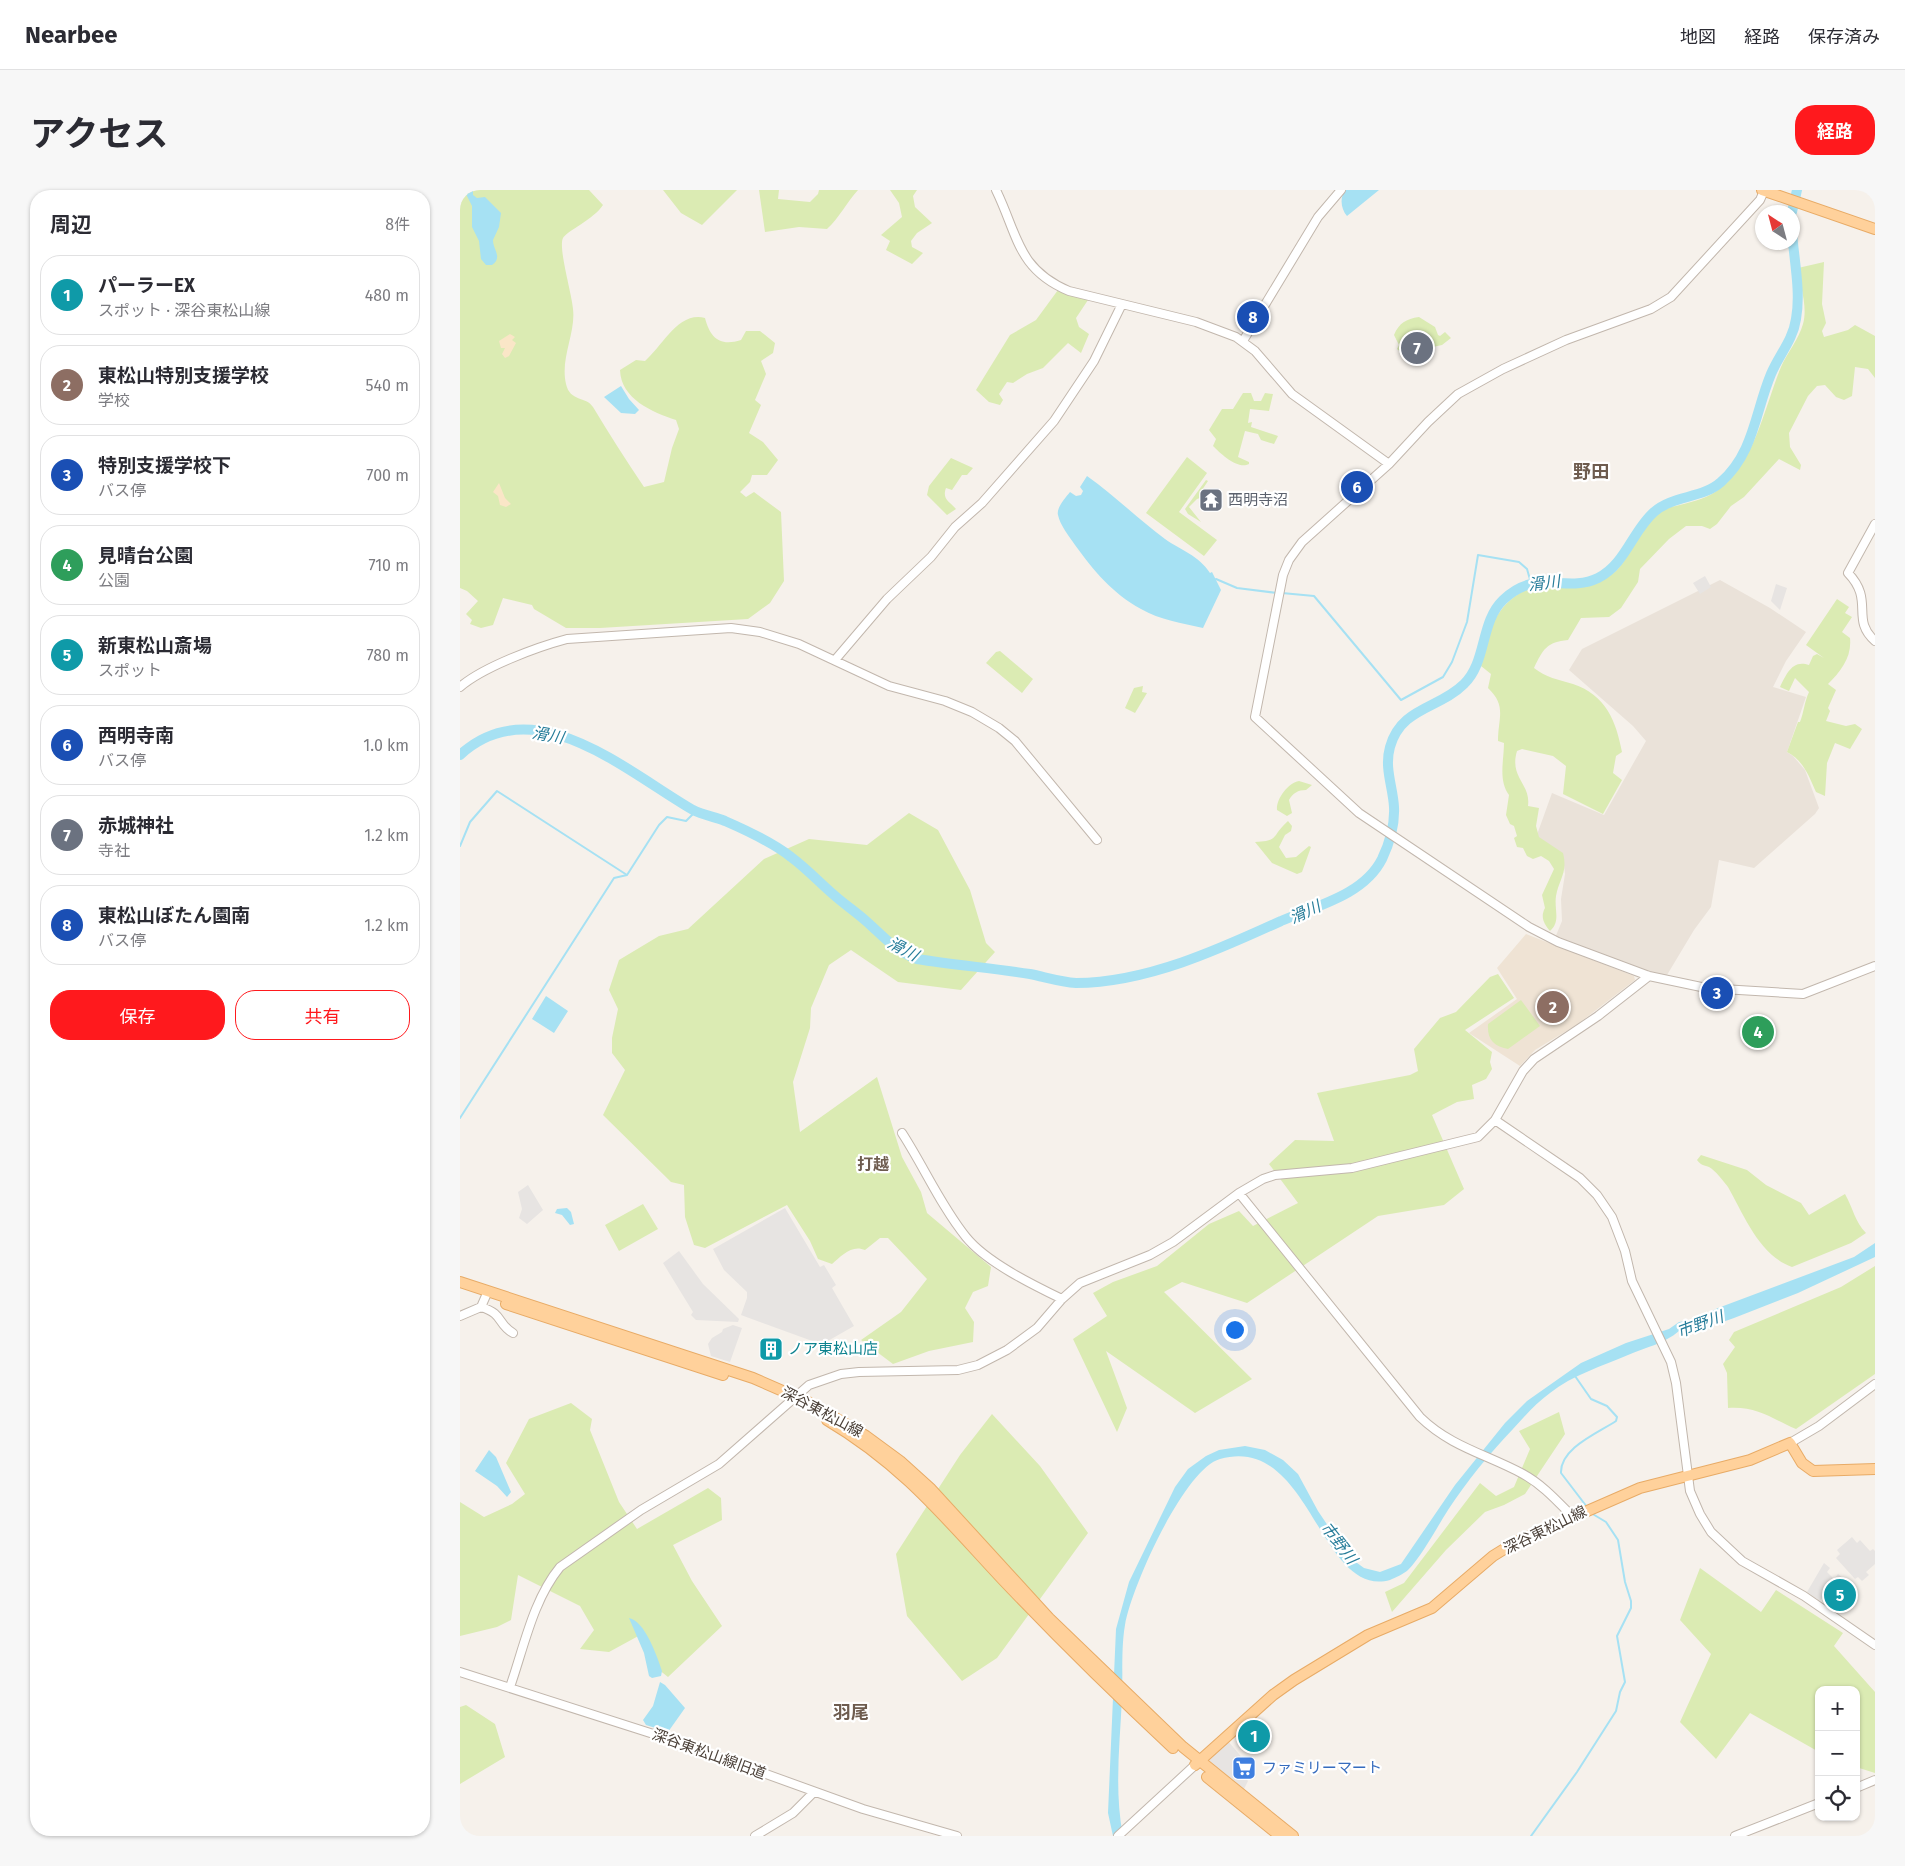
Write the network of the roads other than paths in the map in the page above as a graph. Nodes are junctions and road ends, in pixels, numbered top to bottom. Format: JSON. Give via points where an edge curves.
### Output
{"nodes":[{"id":1,"x":996,"y":190,"type":"edge"},
{"id":2,"x":1341,"y":190,"type":"edge"},
{"id":3,"x":1763,"y":190,"type":"edge"},
{"id":4,"x":1875,"y":229,"type":"edge"},
{"id":5,"x":1122,"y":304,"type":"junction"},
{"id":6,"x":1243,"y":341,"type":"junction"},
{"id":7,"x":1389,"y":464,"type":"junction"},
{"id":8,"x":1875,"y":524,"type":"edge"},
{"id":9,"x":1875,"y":641,"type":"edge"},
{"id":10,"x":835,"y":660,"type":"junction"},
{"id":11,"x":460,"y":687,"type":"edge"},
{"id":12,"x":1097,"y":840,"type":"dead end"},
{"id":13,"x":1875,"y":966,"type":"edge"},
{"id":14,"x":1649,"y":976,"type":"junction"},
{"id":15,"x":1495,"y":1120,"type":"junction"},
{"id":16,"x":902,"y":1133,"type":"dead end"},
{"id":17,"x":1239,"y":1193,"type":"junction"},
{"id":18,"x":460,"y":1282,"type":"edge"},
{"id":19,"x":460,"y":1290,"type":"edge"},
{"id":20,"x":485,"y":1299,"type":"junction"},
{"id":21,"x":1062,"y":1299,"type":"junction"},
{"id":22,"x":460,"y":1316,"type":"edge"},
{"id":23,"x":513,"y":1333,"type":"dead end"},
{"id":24,"x":1875,"y":1384,"type":"edge"},
{"id":25,"x":793,"y":1399,"type":"junction"},
{"id":26,"x":1790,"y":1443,"type":"junction"},
{"id":27,"x":1875,"y":1470,"type":"edge"},
{"id":28,"x":1687,"y":1476,"type":"junction"},
{"id":29,"x":1572,"y":1516,"type":"junction"},
{"id":30,"x":1875,"y":1645,"type":"edge"},
{"id":31,"x":460,"y":1672,"type":"edge"},
{"id":32,"x":510,"y":1687,"type":"junction"},
{"id":33,"x":1196,"y":1764,"type":"junction"},
{"id":34,"x":1875,"y":1780,"type":"edge"},
{"id":35,"x":1860,"y":1786,"type":"edge"},
{"id":36,"x":814,"y":1792,"type":"junction"},
{"id":37,"x":1815,"y":1805,"type":"edge"},
{"id":38,"x":1269,"y":1822,"type":"junction"},
{"id":39,"x":755,"y":1836,"type":"edge"},
{"id":40,"x":957,"y":1836,"type":"edge"},
{"id":41,"x":1118,"y":1836,"type":"edge"},
{"id":42,"x":1261,"y":1836,"type":"edge"},
{"id":43,"x":1280,"y":1836,"type":"edge"},
{"id":44,"x":1293,"y":1836,"type":"edge"},
{"id":45,"x":1736,"y":1836,"type":"edge"}],
"edges":[{"from":1,"to":5,"type":"street","via":[[1021,249],[1033,268],[1049,282],[1069,291]]},
{"from":2,"to":6,"type":"street","via":[[1318,216]]},
{"from":3,"to":4,"type":"main road"},
{"from":3,"to":7,"type":"street","via":[[1760,200],[1671,297],[1651,309],[1566,340],[1473,384],[1445,405]]},
{"from":5,"to":6,"type":"street","via":[[1196,322]]},
{"from":5,"to":10,"type":"street","via":[[1094,361],[1054,421],[982,503],[887,599]]},
{"from":6,"to":7,"type":"street","via":[[1264,360],[1292,394]]},
{"from":7,"to":14,"type":"street","via":[[1302,542],[1289,560],[1278,595],[1255,714],[1260,723],[1344,800],[1402,843],[1543,935]]},
{"from":8,"to":9,"type":"street","via":[[1848,574],[1861,584],[1865,592],[1868,602],[1866,628]]},
{"from":10,"to":11,"type":"street","via":[[800,644],[748,629],[715,628],[578,637],[546,645],[479,673]]},
{"from":10,"to":12,"type":"street","via":[[890,686],[945,700],[999,728],[1015,741]]},
{"from":13,"to":14,"type":"street","via":[[1810,993],[1793,995],[1706,988]]},
{"from":14,"to":15,"type":"street","via":[[1598,1016],[1534,1059],[1523,1071]]},
{"from":15,"to":17,"type":"street","via":[[1478,1137],[1461,1142],[1352,1168],[1275,1175]]},
{"from":15,"to":28,"type":"street","via":[[1573,1172],[1597,1195],[1612,1217],[1632,1281],[1667,1353],[1676,1383]]},
{"from":16,"to":21,"type":"street","via":[[966,1238],[1021,1278]]},
{"from":17,"to":21,"type":"street","via":[[1173,1242],[1150,1255],[1080,1283]]},
{"from":17,"to":29,"type":"street","via":[[1420,1417],[1444,1437],[1499,1462],[1544,1488]]},
{"from":18,"to":20,"type":"main road","name":"深谷東松山線"},
{"from":19,"to":20,"type":"main road","name":"深谷東松山線"},
{"from":20,"to":22,"type":"street"},
{"from":20,"to":23,"type":"street","via":[[505,1328]]},
{"from":20,"to":25,"type":"main road","name":"深谷東松山線"},
{"from":21,"to":25,"type":"street","via":[[1037,1328],[978,1365],[958,1370],[841,1374],[809,1384]]},
{"from":24,"to":26,"type":"street","via":[[1819,1426]]},
{"from":25,"to":32,"type":"street","via":[[719,1464],[641,1510],[560,1568],[544,1589]]},
{"from":25,"to":33,"type":"main road","name":"深谷東松山線","via":[[866,1436],[916,1474],[1102,1675]]},
{"from":26,"to":27,"type":"main road","via":[[1802,1463],[1813,1471]]},
{"from":26,"to":28,"type":"main road","name":"深谷東松山線","via":[[1750,1460]]},
{"from":28,"to":29,"type":"main road","name":"深谷東松山線","via":[[1652,1484]]},
{"from":28,"to":30,"type":"street","via":[[1700,1514],[1711,1532],[1730,1551]]},
{"from":29,"to":33,"type":"main road","name":"深谷東松山線","via":[[1493,1556],[1432,1608],[1368,1634],[1294,1680],[1273,1694]]},
{"from":31,"to":32,"type":"street","name":"深谷東松山線旧道"},
{"from":32,"to":36,"type":"street","name":"深谷東松山線旧道"},
{"from":33,"to":38,"type":"main road"},
{"from":33,"to":41,"type":"street"},
{"from":34,"to":35,"type":"street"},
{"from":36,"to":39,"type":"street","via":[[793,1813]]},
{"from":36,"to":40,"type":"street","name":"深谷東松山線旧道","via":[[863,1810]]},
{"from":37,"to":45,"type":"street"},
{"from":38,"to":42,"type":"main road"},
{"from":38,"to":43,"type":"main road"},
{"from":38,"to":44,"type":"main road"}]}
